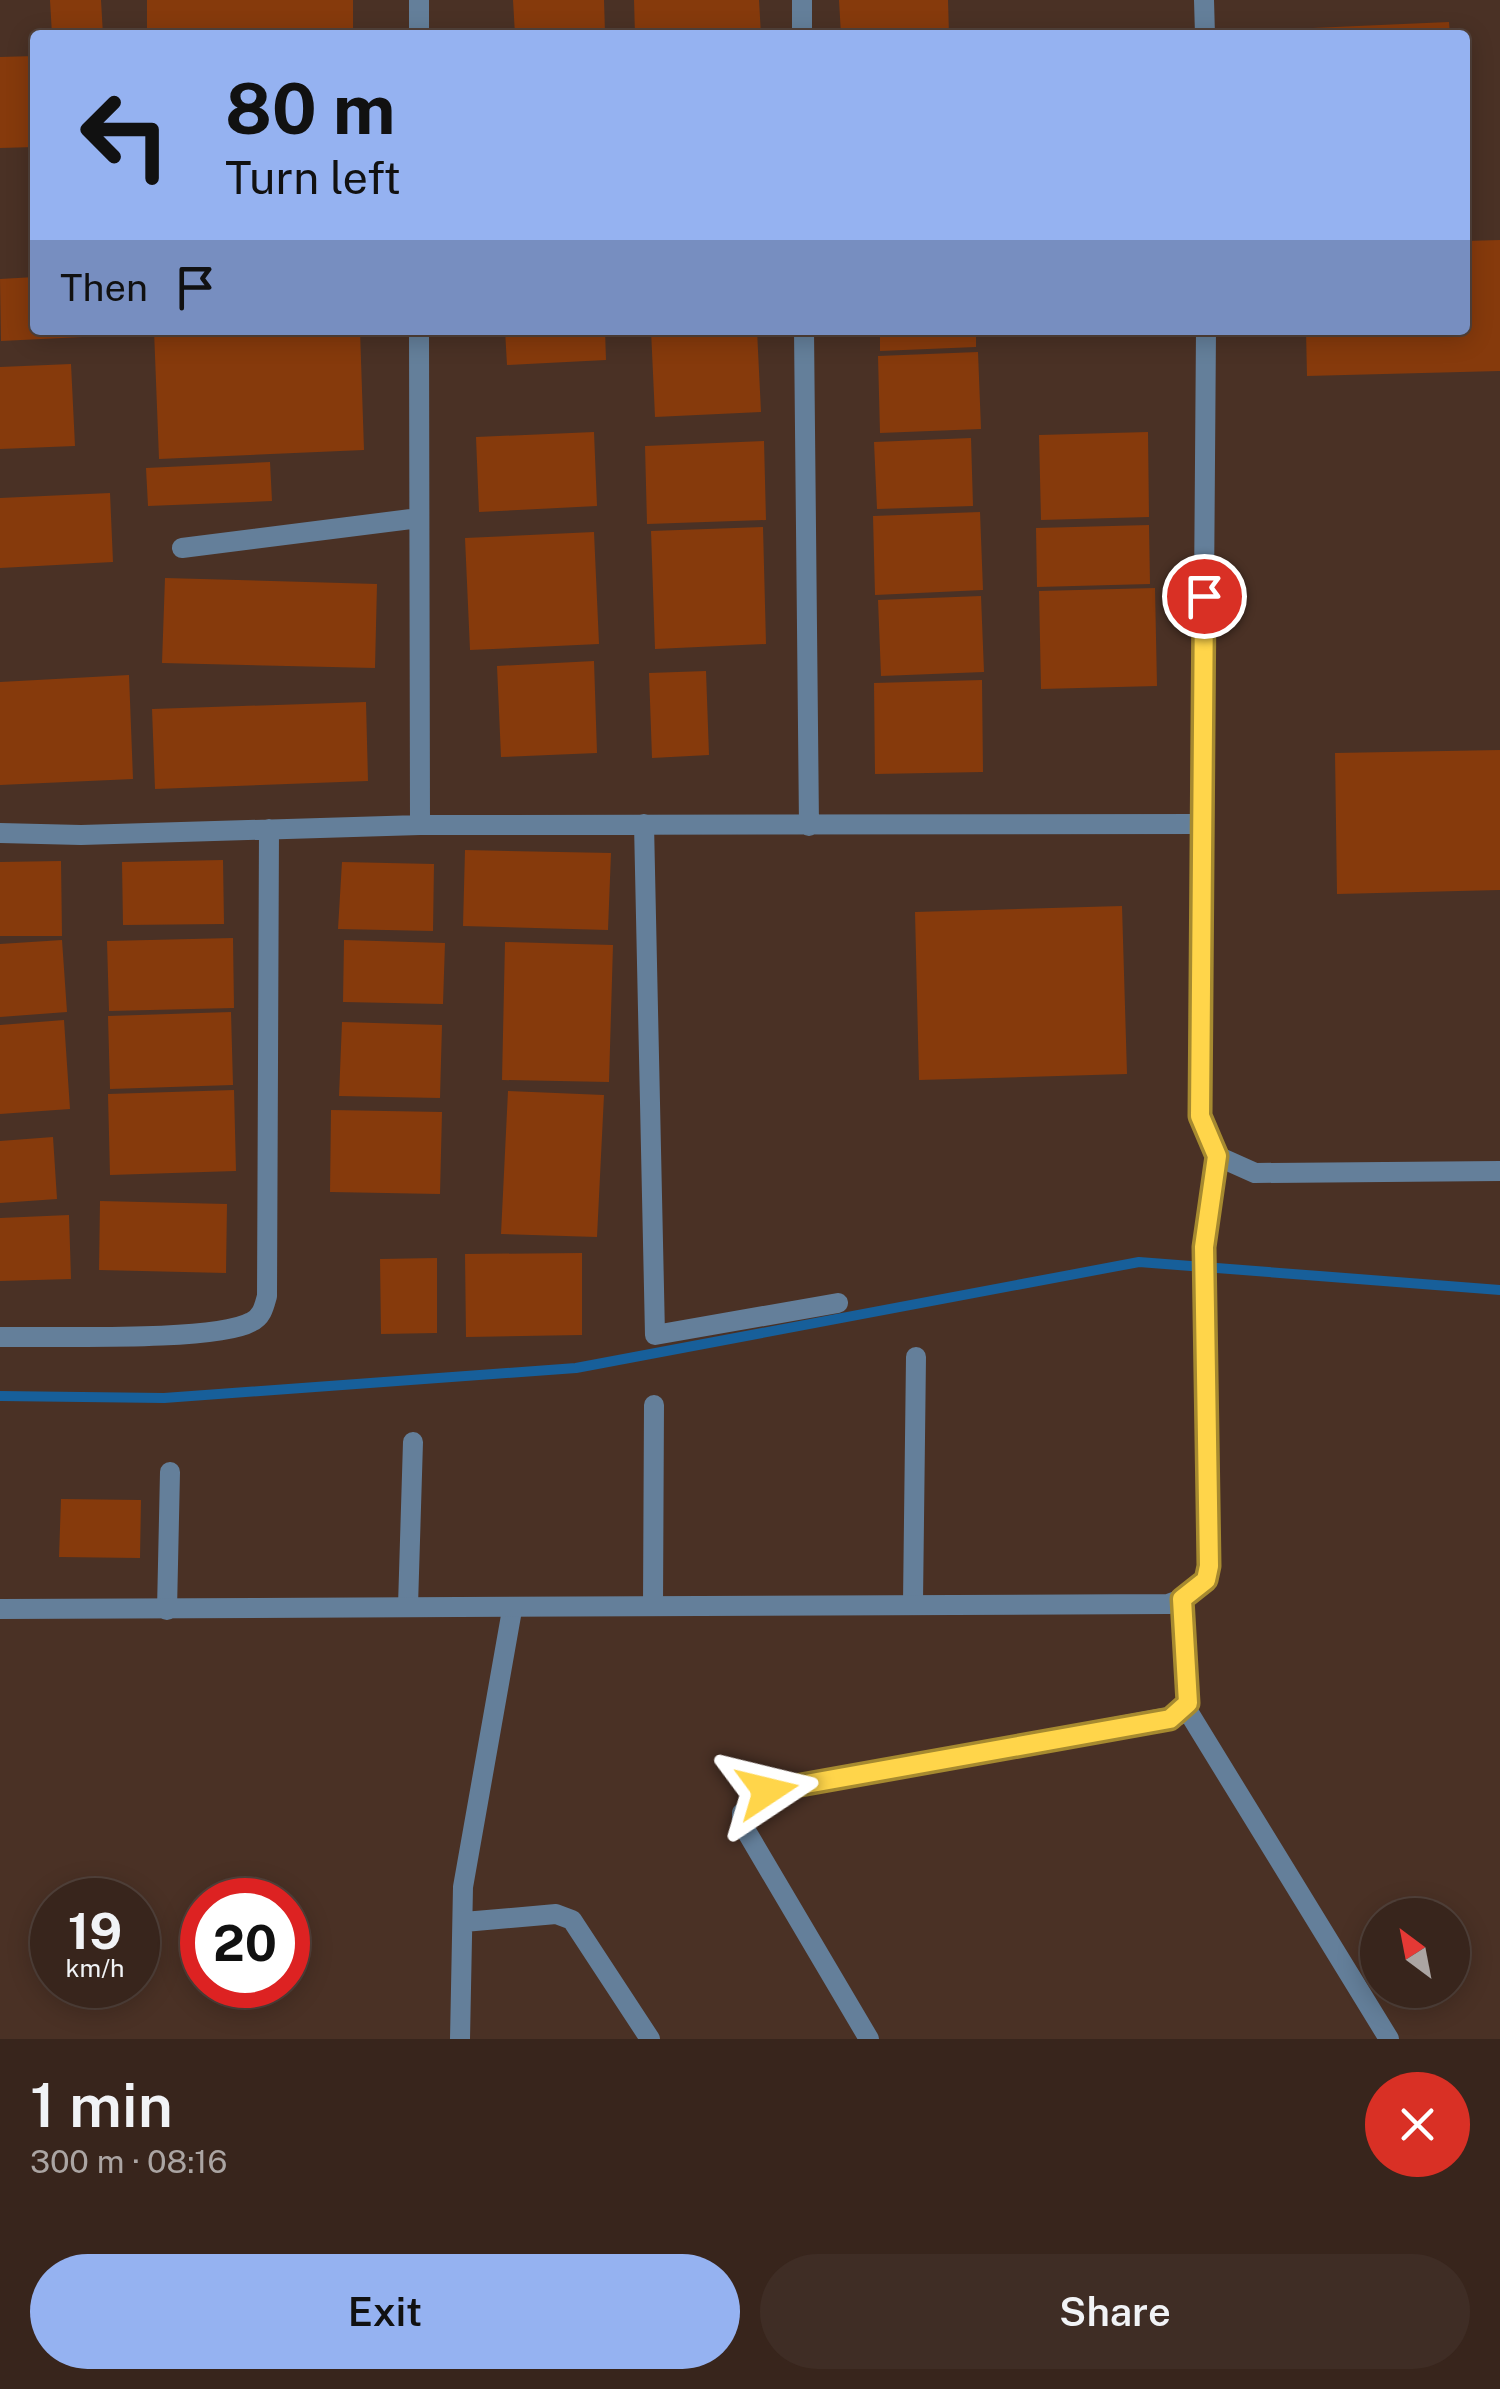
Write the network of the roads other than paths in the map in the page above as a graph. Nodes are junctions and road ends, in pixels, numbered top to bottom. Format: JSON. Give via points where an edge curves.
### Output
{"nodes":[{"id":1,"x":419,"y":0,"type":"edge"},
{"id":2,"x":802,"y":0,"type":"edge"},
{"id":3,"x":1204,"y":0,"type":"edge"},
{"id":4,"x":419,"y":30,"type":"edge"},
{"id":5,"x":802,"y":30,"type":"edge"},
{"id":6,"x":1205,"y":30,"type":"edge"},
{"id":7,"x":419,"y":335,"type":"edge"},
{"id":8,"x":804,"y":335,"type":"edge"},
{"id":9,"x":1206,"y":335,"type":"edge"},
{"id":10,"x":420,"y":518,"type":"junction"},
{"id":11,"x":182,"y":548,"type":"dead end"},
{"id":12,"x":420,"y":824,"type":"junction"},
{"id":13,"x":644,"y":824,"type":"junction"},
{"id":14,"x":1202,"y":824,"type":"junction"},
{"id":15,"x":808,"y":826,"type":"junction"},
{"id":16,"x":268,"y":829,"type":"junction"},
{"id":17,"x":0,"y":832,"type":"edge"},
{"id":18,"x":1217,"y":1156,"type":"junction"},
{"id":19,"x":1500,"y":1170,"type":"edge"},
{"id":20,"x":838,"y":1303,"type":"dead end"},
{"id":21,"x":0,"y":1337,"type":"edge"},
{"id":22,"x":916,"y":1357,"type":"dead end"},
{"id":23,"x":654,"y":1406,"type":"dead end"},
{"id":24,"x":413,"y":1442,"type":"dead end"},
{"id":25,"x":170,"y":1472,"type":"dead end"},
{"id":26,"x":1182,"y":1599,"type":"junction"},
{"id":27,"x":912,"y":1602,"type":"junction"},
{"id":28,"x":652,"y":1605,"type":"junction"},
{"id":29,"x":408,"y":1606,"type":"junction"},
{"id":30,"x":0,"y":1609,"type":"edge"},
{"id":31,"x":166,"y":1610,"type":"junction"},
{"id":32,"x":512,"y":1610,"type":"junction"},
{"id":33,"x":1186,"y":1708,"type":"junction"},
{"id":34,"x":464,"y":1922,"type":"junction"},
{"id":35,"x":460,"y":2039,"type":"edge"},
{"id":36,"x":650,"y":2039,"type":"edge"},
{"id":37,"x":869,"y":2039,"type":"edge"},
{"id":38,"x":1390,"y":2039,"type":"edge"}],
"edges":[{"from":1,"to":4,"type":"street"},
{"from":2,"to":5,"type":"street"},
{"from":3,"to":6,"type":"street"},
{"from":7,"to":10,"type":"street"},
{"from":8,"to":15,"type":"street"},
{"from":9,"to":14,"type":"street"},
{"from":10,"to":11,"type":"street"},
{"from":10,"to":12,"type":"street"},
{"from":12,"to":13,"type":"street"},
{"from":12,"to":16,"type":"street"},
{"from":13,"to":15,"type":"street"},
{"from":13,"to":20,"type":"street","via":[[654,1335]]},
{"from":14,"to":15,"type":"street"},
{"from":14,"to":18,"type":"street","via":[[1200,1116]]},
{"from":16,"to":17,"type":"street"},
{"from":16,"to":21,"type":"street","via":[[267,1296],[260,1316],[246,1325],[174,1334]]},
{"from":18,"to":19,"type":"street","via":[[1236,1168],[1272,1174]]},
{"from":18,"to":26,"type":"street","via":[[1204,1247],[1209,1566],[1206,1580]]},
{"from":22,"to":27,"type":"street"},
{"from":23,"to":28,"type":"street"},
{"from":24,"to":29,"type":"street"},
{"from":25,"to":31,"type":"street"},
{"from":26,"to":27,"type":"street","via":[[1146,1608]]},
{"from":26,"to":33,"type":"street"},
{"from":27,"to":28,"type":"street"},
{"from":28,"to":32,"type":"street"},
{"from":29,"to":31,"type":"street"},
{"from":29,"to":32,"type":"street"},
{"from":30,"to":31,"type":"street"},
{"from":32,"to":34,"type":"street","via":[[463,1887]]},
{"from":33,"to":37,"type":"street","via":[[1170,1719],[756,1797],[742,1813],[742,1824]]},
{"from":33,"to":38,"type":"street"},
{"from":34,"to":35,"type":"street"},
{"from":34,"to":36,"type":"street","via":[[556,1914],[572,1920]]}]}
